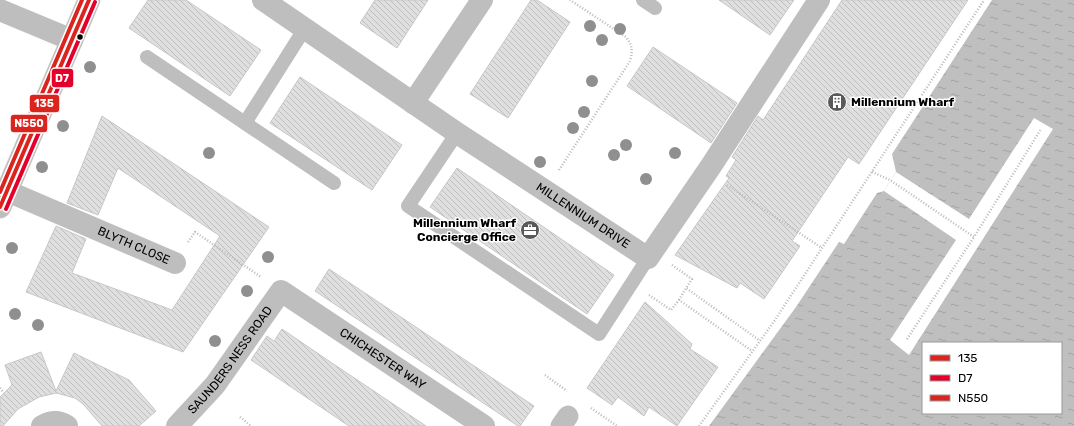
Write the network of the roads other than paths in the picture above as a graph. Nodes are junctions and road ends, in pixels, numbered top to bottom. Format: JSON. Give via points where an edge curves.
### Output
{"nodes":[{"id":1,"x":89,"y":0,"type":"edge"},
{"id":2,"x":482,"y":0,"type":"edge"},
{"id":3,"x":644,"y":0,"type":"edge"},
{"id":4,"x":819,"y":0,"type":"edge"},
{"id":5,"x":266,"y":1,"type":"edge"},
{"id":6,"x":655,"y":8,"type":"dead end"},
{"id":7,"x":0,"y":10,"type":"edge"},
{"id":8,"x":305,"y":28,"type":"junction"},
{"id":9,"x":72,"y":40,"type":"junction"},
{"id":10,"x":147,"y":57,"type":"dead end"},
{"id":11,"x":413,"y":103,"type":"junction"},
{"id":12,"x":245,"y":123,"type":"junction"},
{"id":13,"x":456,"y":133,"type":"junction"},
{"id":14,"x":334,"y":183,"type":"dead end"},
{"id":15,"x":4,"y":199,"type":"edge"},
{"id":16,"x":658,"y":259,"type":"junction"},
{"id":17,"x":174,"y":263,"type":"road end"},
{"id":18,"x":281,"y":291,"type":"joint"},
{"id":19,"x":42,"y":426,"type":"edge"},
{"id":20,"x":67,"y":426,"type":"edge"},
{"id":21,"x":177,"y":426,"type":"edge"},
{"id":22,"x":484,"y":426,"type":"edge"}],
"edges":[{"from":1,"to":9,"type":"street"},
{"from":2,"to":11,"type":"street"},
{"from":3,"to":6,"type":"lane"},
{"from":4,"to":16,"type":"street","via":[[707,172]]},
{"from":5,"to":8,"type":"street","name":"MILLENNIUM DRIVE"},
{"from":7,"to":9,"type":"street"},
{"from":8,"to":11,"type":"street","name":"MILLENNIUM DRIVE"},
{"from":8,"to":12,"type":"lane"},
{"from":9,"to":15,"type":"street"},
{"from":10,"to":12,"type":"lane"},
{"from":11,"to":13,"type":"street","name":"MILLENNIUM DRIVE"},
{"from":12,"to":14,"type":"lane"},
{"from":13,"to":16,"type":"street","name":"MILLENNIUM DRIVE"},
{"from":13,"to":16,"type":"lane","via":[[408,206],[599,334]]},
{"from":15,"to":17,"type":"street","name":"BLYTH CLOSE"},
{"from":18,"to":21,"type":"street","name":"SAUNDERS NESS ROAD","via":[[215,385]]},
{"from":18,"to":22,"type":"street","name":"CHICHESTER WAY"},
{"from":19,"to":20,"type":"street","via":[[49,422],[60,422]]}]}
